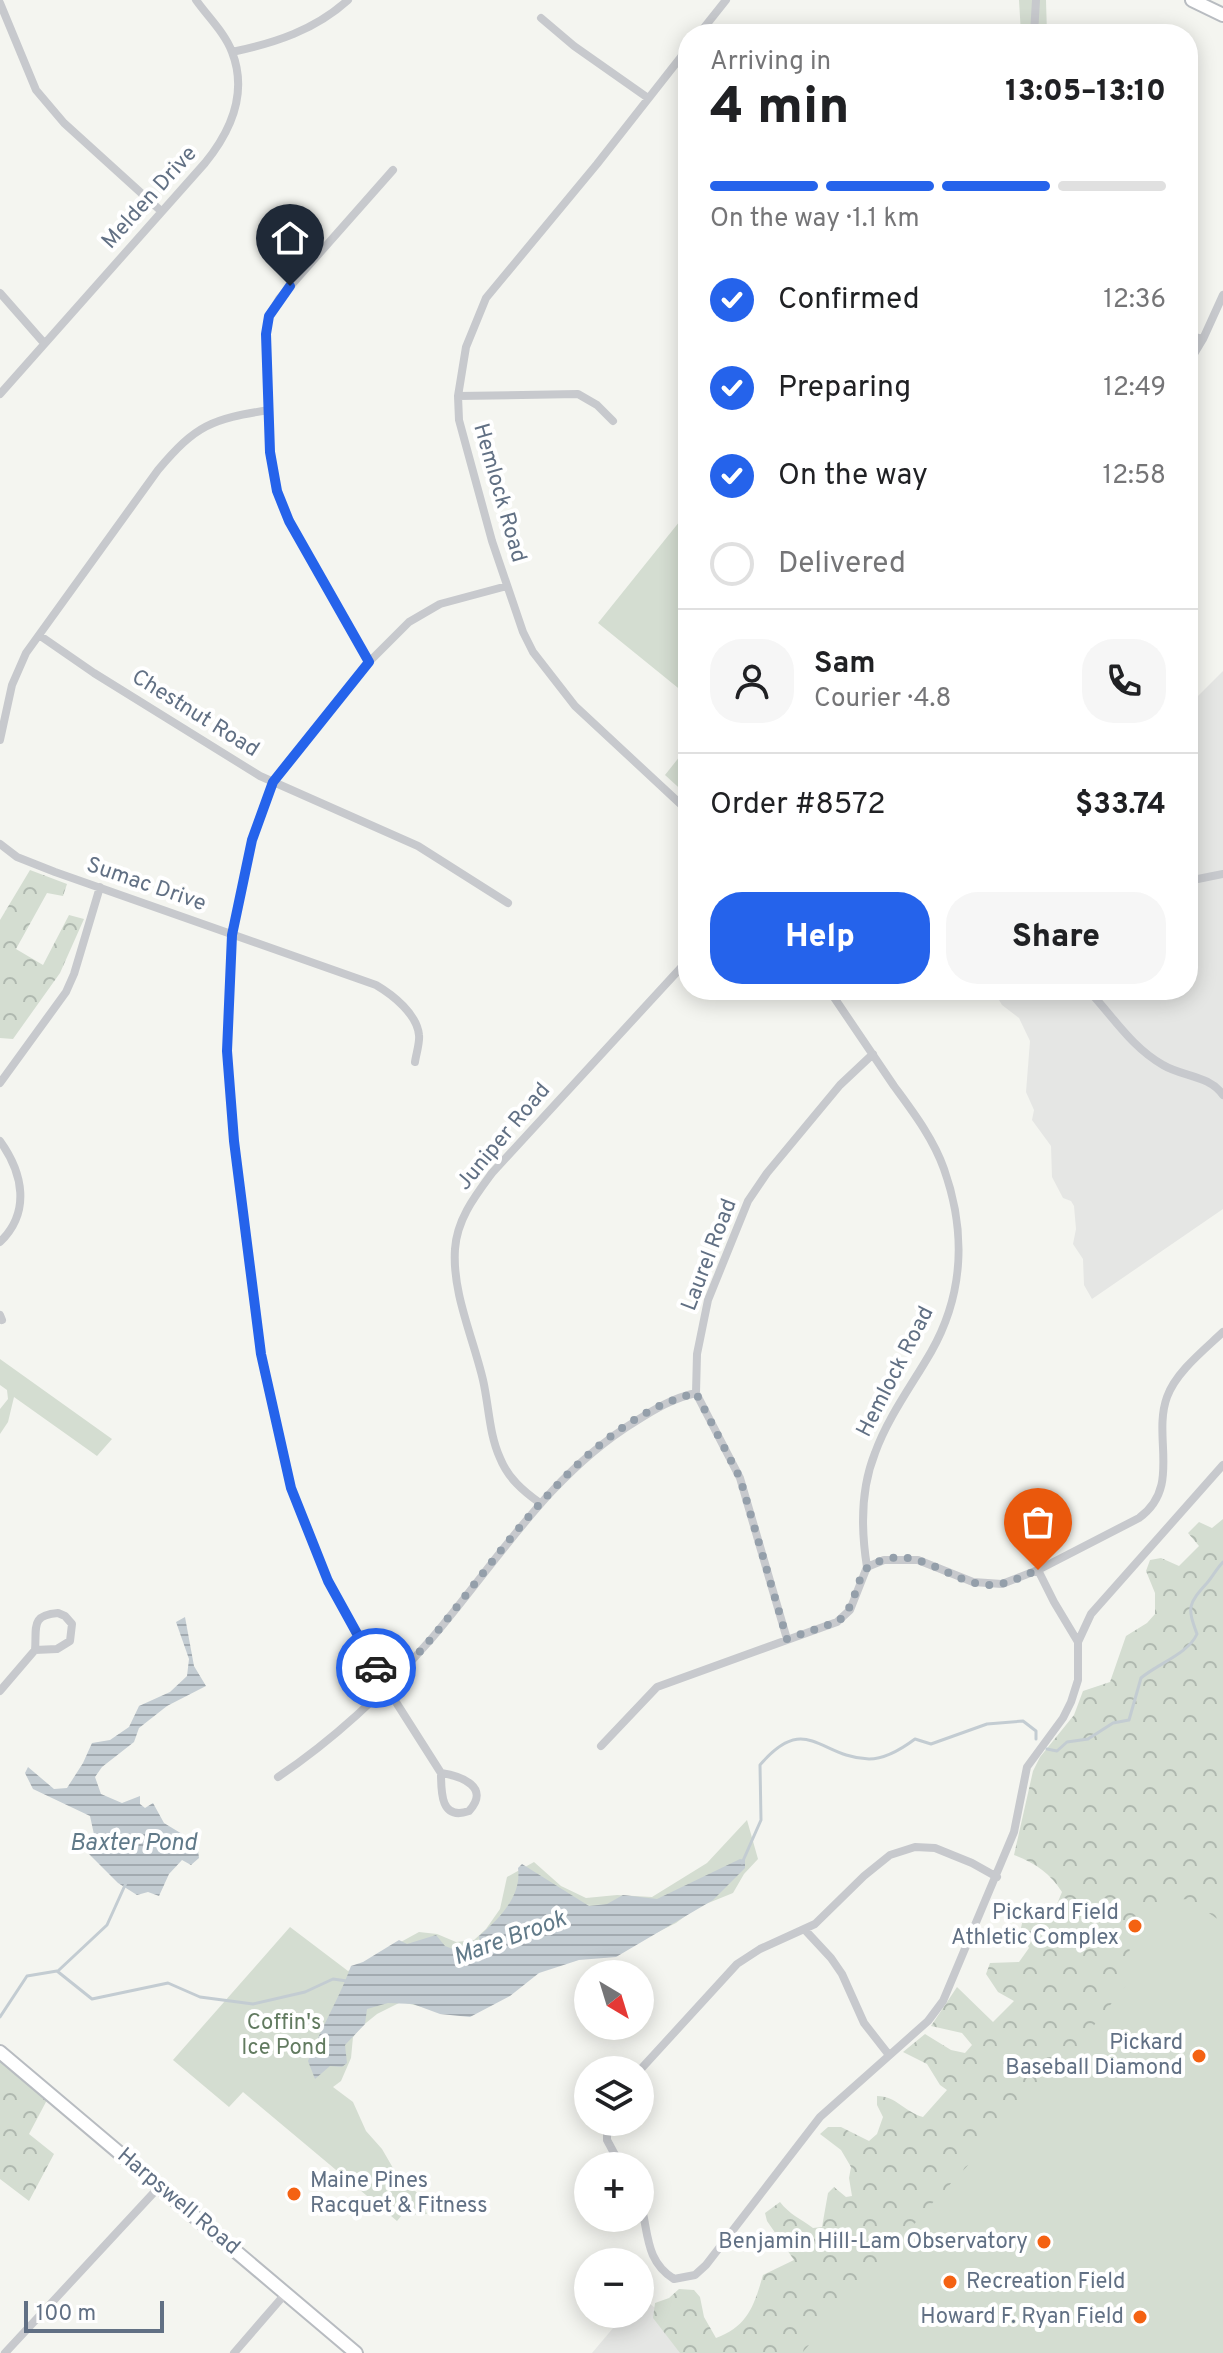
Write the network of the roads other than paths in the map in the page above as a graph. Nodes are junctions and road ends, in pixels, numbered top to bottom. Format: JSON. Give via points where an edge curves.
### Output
{"nodes":[{"id":1,"x":196,"y":0,"type":"edge"},
{"id":2,"x":348,"y":0,"type":"edge"},
{"id":3,"x":726,"y":0,"type":"edge"},
{"id":4,"x":1036,"y":0,"type":"edge"},
{"id":5,"x":1192,"y":0,"type":"edge"},
{"id":6,"x":0,"y":3,"type":"edge"},
{"id":7,"x":1223,"y":15,"type":"edge"},
{"id":8,"x":541,"y":18,"type":"dead end"},
{"id":9,"x":707,"y":24,"type":"edge"},
{"id":10,"x":1035,"y":24,"type":"edge"},
{"id":11,"x":232,"y":52,"type":"junction"},
{"id":12,"x":678,"y":60,"type":"edge"},
{"id":13,"x":648,"y":98,"type":"junction"},
{"id":14,"x":393,"y":170,"type":"dead end"},
{"id":15,"x":161,"y":211,"type":"junction"},
{"id":16,"x":0,"y":293,"type":"edge"},
{"id":17,"x":1223,"y":295,"type":"edge"},
{"id":18,"x":1198,"y":338,"type":"edge"},
{"id":19,"x":1203,"y":339,"type":"junction"},
{"id":20,"x":44,"y":343,"type":"junction"},
{"id":21,"x":1198,"y":347,"type":"edge"},
{"id":22,"x":0,"y":394,"type":"edge"},
{"id":23,"x":458,"y":396,"type":"junction"},
{"id":24,"x":269,"y":410,"type":"junction"},
{"id":25,"x":613,"y":421,"type":"dead end"},
{"id":26,"x":507,"y":586,"type":"junction"},
{"id":27,"x":39,"y":635,"type":"junction"},
{"id":28,"x":369,"y":662,"type":"junction"},
{"id":29,"x":0,"y":740,"type":"edge"},
{"id":30,"x":273,"y":782,"type":"junction"},
{"id":31,"x":678,"y":802,"type":"edge"},
{"id":32,"x":0,"y":844,"type":"edge"},
{"id":33,"x":1223,"y":874,"type":"edge"},
{"id":34,"x":1198,"y":879,"type":"edge"},
{"id":35,"x":100,"y":887,"type":"junction"},
{"id":36,"x":508,"y":903,"type":"dead end"},
{"id":37,"x":232,"y":935,"type":"junction"},
{"id":38,"x":678,"y":971,"type":"edge"},
{"id":39,"x":836,"y":1000,"type":"edge"},
{"id":40,"x":1097,"y":1000,"type":"edge"},
{"id":41,"x":873,"y":1054,"type":"junction"},
{"id":42,"x":415,"y":1062,"type":"dead end"},
{"id":43,"x":0,"y":1083,"type":"edge"},
{"id":44,"x":1223,"y":1095,"type":"edge"},
{"id":45,"x":0,"y":1141,"type":"edge"},
{"id":46,"x":0,"y":1242,"type":"edge"},
{"id":47,"x":1223,"y":1332,"type":"edge"},
{"id":48,"x":696,"y":1393,"type":"junction"},
{"id":49,"x":1223,"y":1465,"type":"edge"},
{"id":50,"x":540,"y":1503,"type":"junction"},
{"id":51,"x":867,"y":1567,"type":"junction"},
{"id":52,"x":1038,"y":1570,"type":"junction"},
{"id":53,"x":787,"y":1639,"type":"junction"},
{"id":54,"x":1078,"y":1642,"type":"junction"},
{"id":55,"x":35,"y":1650,"type":"junction"},
{"id":56,"x":387,"y":1688,"type":"junction"},
{"id":57,"x":0,"y":1691,"type":"edge"},
{"id":58,"x":601,"y":1746,"type":"dead end"},
{"id":59,"x":441,"y":1773,"type":"junction"},
{"id":60,"x":278,"y":1777,"type":"dead end"},
{"id":61,"x":997,"y":1877,"type":"junction"},
{"id":62,"x":805,"y":1930,"type":"junction"},
{"id":63,"x":0,"y":2052,"type":"edge"},
{"id":64,"x":889,"y":2055,"type":"junction"},
{"id":65,"x":653,"y":2056,"type":"edge"},
{"id":66,"x":159,"y":2187,"type":"junction"},
{"id":67,"x":647,"y":2232,"type":"edge"},
{"id":68,"x":286,"y":2293,"type":"junction"},
{"id":69,"x":5,"y":2353,"type":"edge"},
{"id":70,"x":234,"y":2353,"type":"edge"},
{"id":71,"x":356,"y":2353,"type":"edge"}],
"edges":[{"from":1,"to":11,"type":"street","name":"Melden Drive"},
{"from":2,"to":11,"type":"street","via":[[309,28]]},
{"from":3,"to":9,"type":"street"},
{"from":4,"to":10,"type":"street"},
{"from":5,"to":7,"type":"main road"},
{"from":6,"to":15,"type":"street","via":[[36,90],[64,123]]},
{"from":8,"to":13,"type":"street"},
{"from":11,"to":15,"type":"street","name":"Melden Drive","via":[[238,95],[229,129]]},
{"from":12,"to":13,"type":"street","name":"Hemlock Road"},
{"from":13,"to":23,"type":"street","name":"Hemlock Road","via":[[486,298],[466,347]]},
{"from":14,"to":24,"type":"street","via":[[269,316]]},
{"from":15,"to":20,"type":"street","name":"Melden Drive"},
{"from":16,"to":20,"type":"street"},
{"from":17,"to":19,"type":"street"},
{"from":18,"to":19,"type":"street"},
{"from":19,"to":21,"type":"street"},
{"from":20,"to":22,"type":"street","name":"Melden Drive"},
{"from":23,"to":25,"type":"street","via":[[578,394]]},
{"from":23,"to":26,"type":"street","name":"Hemlock Road","via":[[461,430]]},
{"from":24,"to":27,"type":"street","via":[[222,418],[180,444]]},
{"from":24,"to":28,"type":"street","via":[[275,481],[285,511]]},
{"from":26,"to":28,"type":"street","via":[[430,608]]},
{"from":26,"to":31,"type":"street","name":"Hemlock Road","via":[[533,652],[560,689]]},
{"from":27,"to":29,"type":"street","via":[[18,668]]},
{"from":27,"to":30,"type":"street","name":"Chestnut Road"},
{"from":28,"to":30,"type":"street"},
{"from":30,"to":36,"type":"street","name":"Chestnut Road","via":[[418,846]]},
{"from":30,"to":37,"type":"street","via":[[252,840]]},
{"from":32,"to":35,"type":"street","name":"Sumac Drive","via":[[27,861]]},
{"from":33,"to":34,"type":"street"},
{"from":35,"to":37,"type":"street","name":"Sumac Drive"},
{"from":35,"to":43,"type":"street","via":[[66,992]]},
{"from":37,"to":42,"type":"street","name":"Sumac Drive","via":[[385,991],[416,1025]]},
{"from":37,"to":56,"type":"street","via":[[227,1051],[261,1354],[291,1488],[328,1581]]},
{"from":38,"to":50,"type":"street","name":"Juniper Road","via":[[492,1173],[458,1230],[458,1288],[496,1449],[510,1477]]},
{"from":39,"to":41,"type":"street","name":"Hemlock Road"},
{"from":40,"to":44,"type":"street","via":[[1153,1058],[1210,1082]]},
{"from":41,"to":48,"type":"street","name":"Laurel Road","via":[[809,1122],[744,1209],[703,1317]]},
{"from":41,"to":51,"type":"street","name":"Hemlock Road","via":[[943,1165],[960,1245],[947,1317],[881,1438],[868,1473],[863,1542]]},
{"from":45,"to":46,"type":"street","via":[[18,1175],[21,1201]]},
{"from":47,"to":52,"type":"street","via":[[1167,1396],[1165,1473],[1152,1506],[1139,1518]]},
{"from":48,"to":50,"type":"street","via":[[667,1403],[611,1437]]},
{"from":48,"to":53,"type":"street","via":[[740,1478]]},
{"from":49,"to":54,"type":"street","via":[[1091,1614]]},
{"from":50,"to":56,"type":"street"},
{"from":51,"to":52,"type":"street","via":[[884,1560],[918,1560],[992,1585]]},
{"from":51,"to":53,"type":"street","via":[[844,1617]]},
{"from":52,"to":54,"type":"street"},
{"from":53,"to":58,"type":"street","via":[[657,1687]]},
{"from":54,"to":61,"type":"street","via":[[1078,1680],[1071,1702],[1027,1767],[1014,1832]]},
{"from":55,"to":55,"type":"street","via":[[42,1615],[65,1616],[72,1624],[70,1641],[57,1649]]},
{"from":55,"to":57,"type":"street"},
{"from":56,"to":59,"type":"street"},
{"from":56,"to":60,"type":"street"},
{"from":59,"to":59,"type":"street","via":[[468,1780],[474,1788],[476,1798],[469,1811],[445,1808]]},
{"from":61,"to":62,"type":"street","via":[[944,1851],[906,1849],[883,1860]]},
{"from":61,"to":64,"type":"street","via":[[943,2001]]},
{"from":62,"to":64,"type":"street","via":[[842,1974],[864,2023]]},
{"from":62,"to":65,"type":"street","via":[[737,1964]]},
{"from":63,"to":66,"type":"main road","name":"Harpswell Road"},
{"from":64,"to":67,"type":"street","via":[[820,2117],[728,2240],[695,2275],[674,2279],[658,2267]]},
{"from":66,"to":68,"type":"main road","name":"Harpswell Road"},
{"from":66,"to":69,"type":"street"},
{"from":68,"to":70,"type":"street"},
{"from":68,"to":71,"type":"main road","name":"Harpswell Road"}]}
